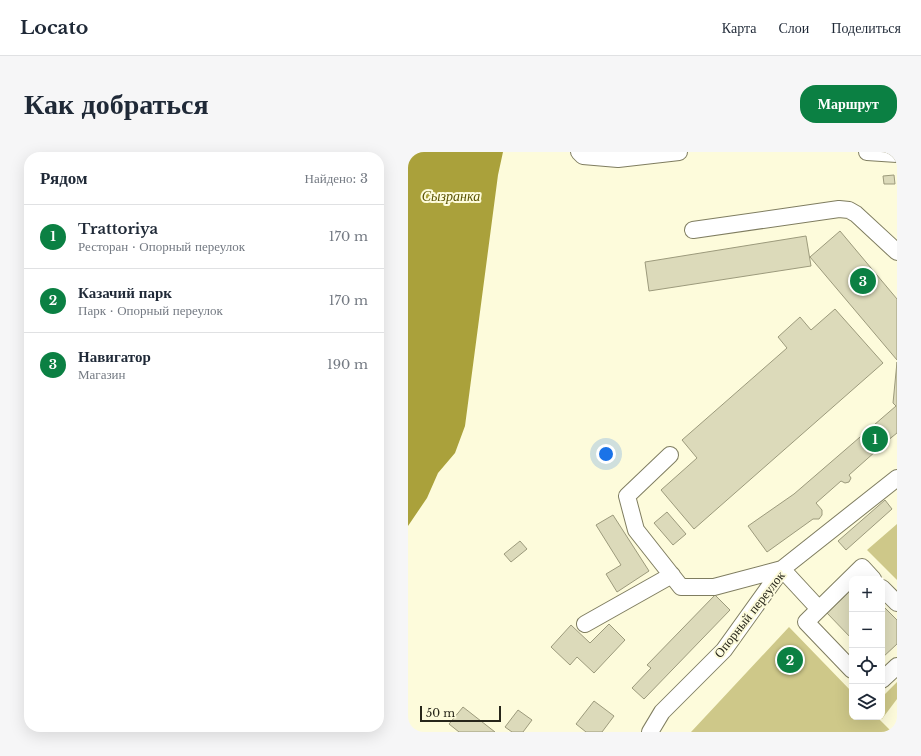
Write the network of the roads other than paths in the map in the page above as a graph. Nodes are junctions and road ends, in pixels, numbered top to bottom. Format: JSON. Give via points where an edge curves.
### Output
{"nodes":[{"id":1,"x":579,"y":152,"type":"edge"},
{"id":2,"x":679,"y":152,"type":"edge"},
{"id":3,"x":867,"y":152,"type":"edge"},
{"id":4,"x":897,"y":154,"type":"edge"},
{"id":5,"x":693,"y":230,"type":"dead end"},
{"id":6,"x":897,"y":252,"type":"edge"},
{"id":7,"x":670,"y":455,"type":"dead end"},
{"id":8,"x":897,"y":478,"type":"edge"},
{"id":9,"x":782,"y":569,"type":"junction"},
{"id":10,"x":672,"y":575,"type":"junction"},
{"id":11,"x":853,"y":576,"type":"edge"},
{"id":12,"x":870,"y":576,"type":"edge"},
{"id":13,"x":849,"y":580,"type":"edge"},
{"id":14,"x":885,"y":591,"type":"edge"},
{"id":15,"x":897,"y":603,"type":"edge"},
{"id":16,"x":819,"y":609,"type":"junction"},
{"id":17,"x":585,"y":624,"type":"dead end"},
{"id":18,"x":897,"y":666,"type":"edge"},
{"id":19,"x":849,"y":667,"type":"edge"},
{"id":20,"x":885,"y":677,"type":"edge"},
{"id":21,"x":650,"y":732,"type":"edge"}],
"edges":[{"from":1,"to":2,"type":"street","via":[[583,156],[618,159]]},
{"from":3,"to":4,"type":"street"},
{"from":5,"to":6,"type":"street","via":[[839,209],[849,210]]},
{"from":7,"to":10,"type":"street","via":[[627,496],[636,530]]},
{"from":8,"to":9,"type":"street","name":"Опорный переулок"},
{"from":9,"to":10,"type":"street","via":[[714,587],[681,587]]},
{"from":9,"to":16,"type":"street"},
{"from":9,"to":21,"type":"street","name":"Опорный переулок","via":[[724,650],[662,712]]},
{"from":10,"to":17,"type":"street"},
{"from":11,"to":12,"type":"street","via":[[862,567]]},
{"from":13,"to":16,"type":"street"},
{"from":14,"to":15,"type":"street"},
{"from":16,"to":19,"type":"street","via":[[806,622]]},
{"from":18,"to":20,"type":"street"}]}
